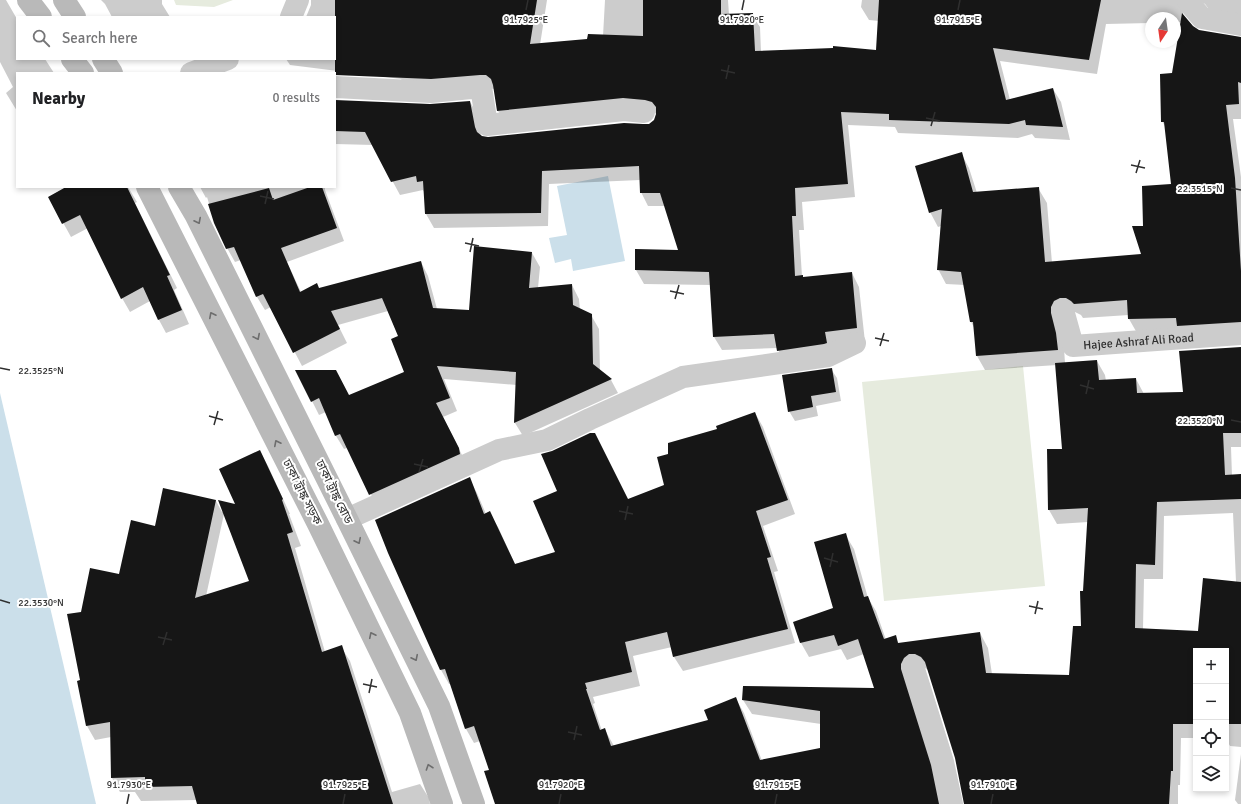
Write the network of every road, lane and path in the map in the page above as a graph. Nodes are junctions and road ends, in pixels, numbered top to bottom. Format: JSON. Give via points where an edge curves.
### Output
{"nodes":[{"id":1,"x":28,"y":0,"type":"edge"},
{"id":2,"x":64,"y":0,"type":"edge"},
{"id":3,"x":298,"y":0,"type":"edge"},
{"id":4,"x":1188,"y":0,"type":"edge"},
{"id":5,"x":40,"y":16,"type":"edge"},
{"id":6,"x":75,"y":16,"type":"edge"},
{"id":7,"x":291,"y":16,"type":"edge"},
{"id":8,"x":1241,"y":25,"type":"edge"},
{"id":9,"x":73,"y":60,"type":"edge"},
{"id":10,"x":104,"y":60,"type":"edge"},
{"id":11,"x":225,"y":60,"type":"edge"},
{"id":12,"x":82,"y":72,"type":"edge"},
{"id":13,"x":111,"y":72,"type":"edge"},
{"id":14,"x":194,"y":72,"type":"edge"},
{"id":15,"x":336,"y":86,"type":"edge"},
{"id":16,"x":644,"y":112,"type":"dead end"},
{"id":17,"x":148,"y":188,"type":"edge"},
{"id":18,"x":180,"y":188,"type":"edge"},
{"id":19,"x":1063,"y":310,"type":"dead end"},
{"id":20,"x":1241,"y":334,"type":"edge"},
{"id":21,"x":855,"y":343,"type":"dead end"},
{"id":22,"x":347,"y":519,"type":"junction"},
{"id":23,"x":913,"y":666,"type":"dead end"},
{"id":24,"x":442,"y":804,"type":"edge"},
{"id":25,"x":474,"y":804,"type":"edge"},
{"id":26,"x":952,"y":804,"type":"edge"}],
"edges":[{"from":1,"to":5,"type":"main road"},
{"from":2,"to":6,"type":"main road"},
{"from":3,"to":7,"type":"street"},
{"from":4,"to":8,"type":"street","via":[[1202,18]]},
{"from":9,"to":12,"type":"main road"},
{"from":10,"to":13,"type":"main road"},
{"from":11,"to":14,"type":"street"},
{"from":15,"to":16,"type":"street","via":[[431,92],[481,87],[487,125],[624,110]]},
{"from":24,"to":17,"type":"main road","name":"ঢাকা ট্রাঙ্ক সড়ক","one_way":true,"via":[[410,713],[318,524]]},
{"from":18,"to":22,"type":"main road","name":"ঢাকা ট্রাঙ্ক রোড","one_way":true,"via":[[196,216]]},
{"from":19,"to":20,"type":"street","name":"Hajee Ashraf Ali Road","via":[[1073,346]]},
{"from":21,"to":22,"type":"street","via":[[828,356],[683,377],[547,440],[499,450]]},
{"from":22,"to":25,"type":"main road","name":"ঢাকা ট্রাঙ্ক রোড","one_way":true,"via":[[439,706]]},
{"from":23,"to":26,"type":"street","via":[[943,762]]}]}
